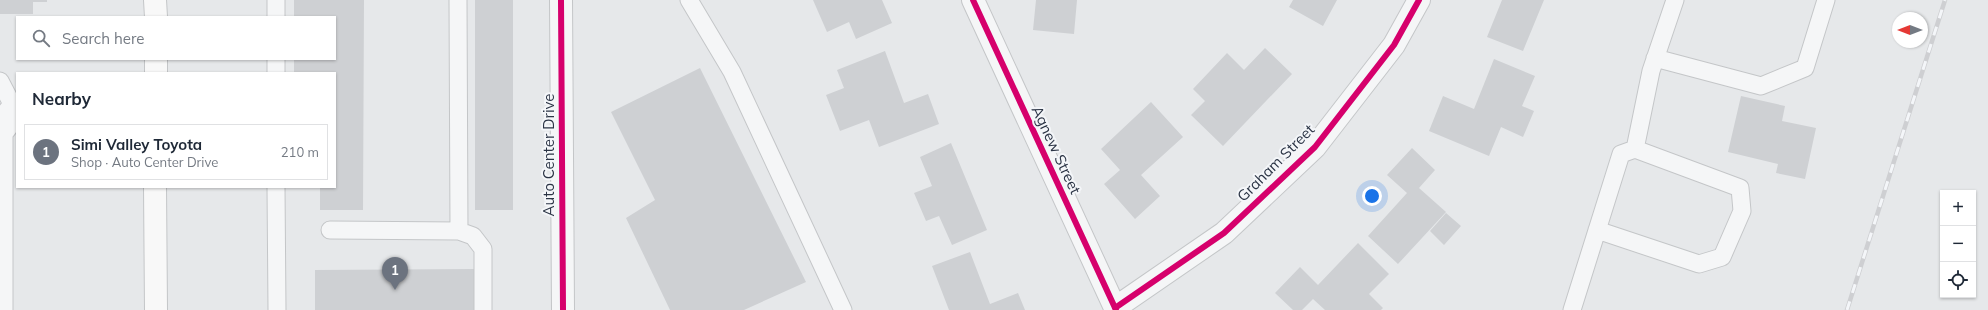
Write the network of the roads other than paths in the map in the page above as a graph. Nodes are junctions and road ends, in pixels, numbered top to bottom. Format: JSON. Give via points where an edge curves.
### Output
{"nodes":[{"id":1,"x":156,"y":0,"type":"edge"},
{"id":2,"x":276,"y":0,"type":"edge"},
{"id":3,"x":458,"y":0,"type":"edge"},
{"id":4,"x":560,"y":0,"type":"edge"},
{"id":5,"x":689,"y":0,"type":"edge"},
{"id":6,"x":973,"y":0,"type":"edge"},
{"id":7,"x":1419,"y":0,"type":"edge"},
{"id":8,"x":1675,"y":0,"type":"edge"},
{"id":9,"x":1826,"y":0,"type":"edge"},
{"id":10,"x":156,"y":16,"type":"edge"},
{"id":11,"x":276,"y":16,"type":"edge"},
{"id":12,"x":1655,"y":58,"type":"junction"},
{"id":13,"x":156,"y":60,"type":"edge"},
{"id":14,"x":276,"y":60,"type":"edge"},
{"id":15,"x":156,"y":72,"type":"edge"},
{"id":16,"x":276,"y":72,"type":"edge"},
{"id":17,"x":0,"y":82,"type":"edge"},
{"id":18,"x":15,"y":103,"type":"edge"},
{"id":19,"x":0,"y":119,"type":"edge"},
{"id":20,"x":16,"y":120,"type":"edge"},
{"id":21,"x":1635,"y":149,"type":"junction"},
{"id":22,"x":155,"y":188,"type":"edge"},
{"id":23,"x":276,"y":188,"type":"edge"},
{"id":24,"x":330,"y":230,"type":"dead end"},
{"id":25,"x":1597,"y":230,"type":"junction"},
{"id":26,"x":459,"y":231,"type":"junction"},
{"id":27,"x":1115,"y":309,"type":"edge"},
{"id":28,"x":4,"y":310,"type":"edge"},
{"id":29,"x":156,"y":310,"type":"edge"},
{"id":30,"x":277,"y":310,"type":"edge"},
{"id":31,"x":483,"y":310,"type":"edge"},
{"id":32,"x":563,"y":310,"type":"edge"},
{"id":33,"x":843,"y":310,"type":"edge"},
{"id":34,"x":1572,"y":310,"type":"edge"}],
"edges":[{"from":1,"to":10,"type":"main road"},
{"from":2,"to":11,"type":"lane"},
{"from":3,"to":26,"type":"lane"},
{"from":4,"to":32,"type":"street","name":"Auto Center Drive"},
{"from":5,"to":33,"type":"lane","via":[[732,72]]},
{"from":6,"to":27,"type":"street","name":"Agnew Street"},
{"from":7,"to":27,"type":"street","name":"Graham Street","via":[[1394,45],[1314,147],[1224,233]]},
{"from":8,"to":12,"type":"lane"},
{"from":9,"to":12,"type":"lane","via":[[1805,68],[1761,86]]},
{"from":12,"to":21,"type":"lane","via":[[1650,71]]},
{"from":13,"to":15,"type":"main road"},
{"from":14,"to":16,"type":"lane"},
{"from":17,"to":18,"type":"lane"},
{"from":18,"to":19,"type":"lane"},
{"from":20,"to":28,"type":"lane","via":[[4,134]]},
{"from":21,"to":25,"type":"lane","via":[[1621,154]]},
{"from":21,"to":25,"type":"lane","via":[[1740,188],[1742,211],[1722,257],[1699,264]]},
{"from":22,"to":29,"type":"main road"},
{"from":23,"to":30,"type":"lane"},
{"from":24,"to":26,"type":"lane"},
{"from":25,"to":34,"type":"lane"},
{"from":26,"to":31,"type":"lane","via":[[473,236],[483,249]]}]}
